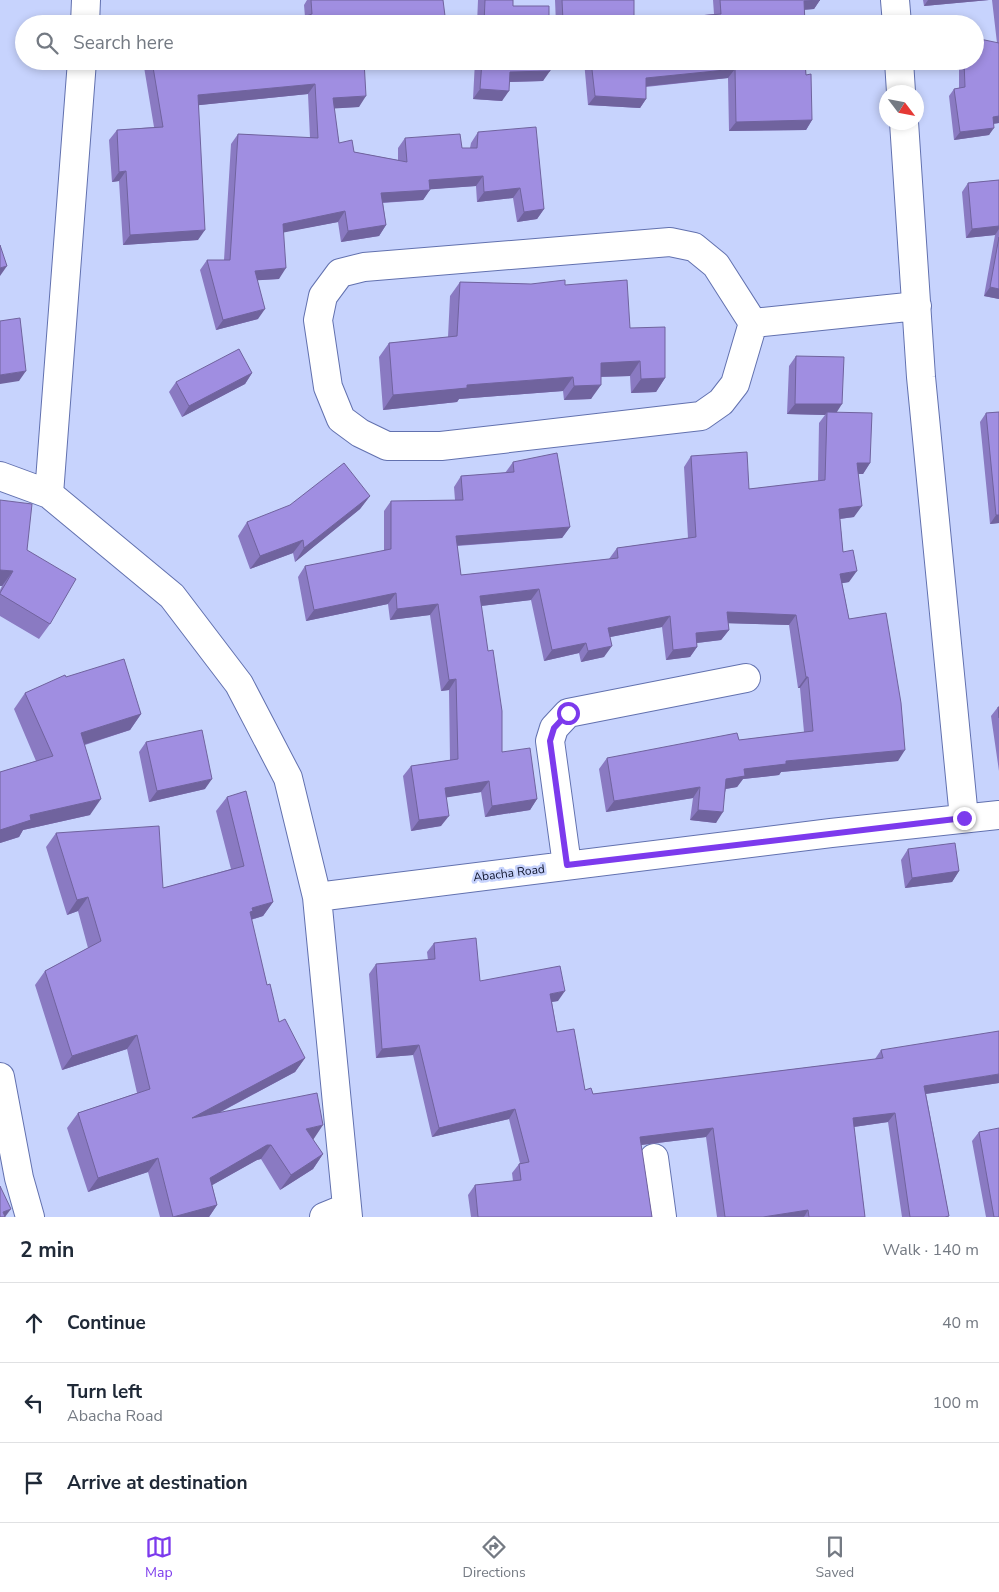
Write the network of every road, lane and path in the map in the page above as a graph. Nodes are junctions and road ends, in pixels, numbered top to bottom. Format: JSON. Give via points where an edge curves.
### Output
{"nodes":[{"id":1,"x":86,"y":0,"type":"edge"},
{"id":2,"x":895,"y":0,"type":"edge"},
{"id":3,"x":85,"y":15,"type":"edge"},
{"id":4,"x":896,"y":15,"type":"edge"},
{"id":5,"x":81,"y":70,"type":"edge"},
{"id":6,"x":900,"y":70,"type":"edge"},
{"id":7,"x":901,"y":85,"type":"edge"},
{"id":8,"x":905,"y":130,"type":"edge"},
{"id":9,"x":916,"y":306,"type":"junction"},
{"id":10,"x":752,"y":323,"type":"junction"},
{"id":11,"x":0,"y":476,"type":"edge"},
{"id":12,"x":49,"y":494,"type":"junction"},
{"id":13,"x":746,"y":678,"type":"dead end"},
{"id":14,"x":999,"y":815,"type":"edge"},
{"id":15,"x":964,"y":818,"type":"junction"},
{"id":16,"x":567,"y":865,"type":"junction"},
{"id":17,"x":317,"y":897,"type":"junction"},
{"id":18,"x":0,"y":1077,"type":"edge"},
{"id":19,"x":654,"y":1158,"type":"dead end"},
{"id":20,"x":339,"y":1214,"type":"edge"},
{"id":21,"x":30,"y":1217,"type":"edge"},
{"id":22,"x":662,"y":1217,"type":"edge"}],
"edges":[{"from":1,"to":3,"type":"street"},
{"from":2,"to":4,"type":"street"},
{"from":5,"to":12,"type":"street"},
{"from":6,"to":7,"type":"street"},
{"from":8,"to":9,"type":"street"},
{"from":9,"to":10,"type":"street"},
{"from":9,"to":15,"type":"street"},
{"from":10,"to":10,"type":"street","via":[[716,265],[694,247],[670,242],[364,267],[340,273],[323,296],[318,320],[328,387],[341,418],[360,433],[387,446],[441,446],[701,416],[721,402],[734,384]]},
{"from":11,"to":12,"type":"street"},
{"from":12,"to":17,"type":"street","via":[[172,596],[239,684],[288,778]]},
{"from":13,"to":16,"type":"street","via":[[568,713],[554,728],[550,741]]},
{"from":14,"to":15,"type":"street","name":"Abacha Road"},
{"from":15,"to":16,"type":"street","name":"Abacha Road"},
{"from":16,"to":17,"type":"street","name":"Abacha Road"},
{"from":17,"to":20,"type":"street"},
{"from":18,"to":21,"type":"street","via":[[17,1169]]},
{"from":19,"to":22,"type":"street"}]}
